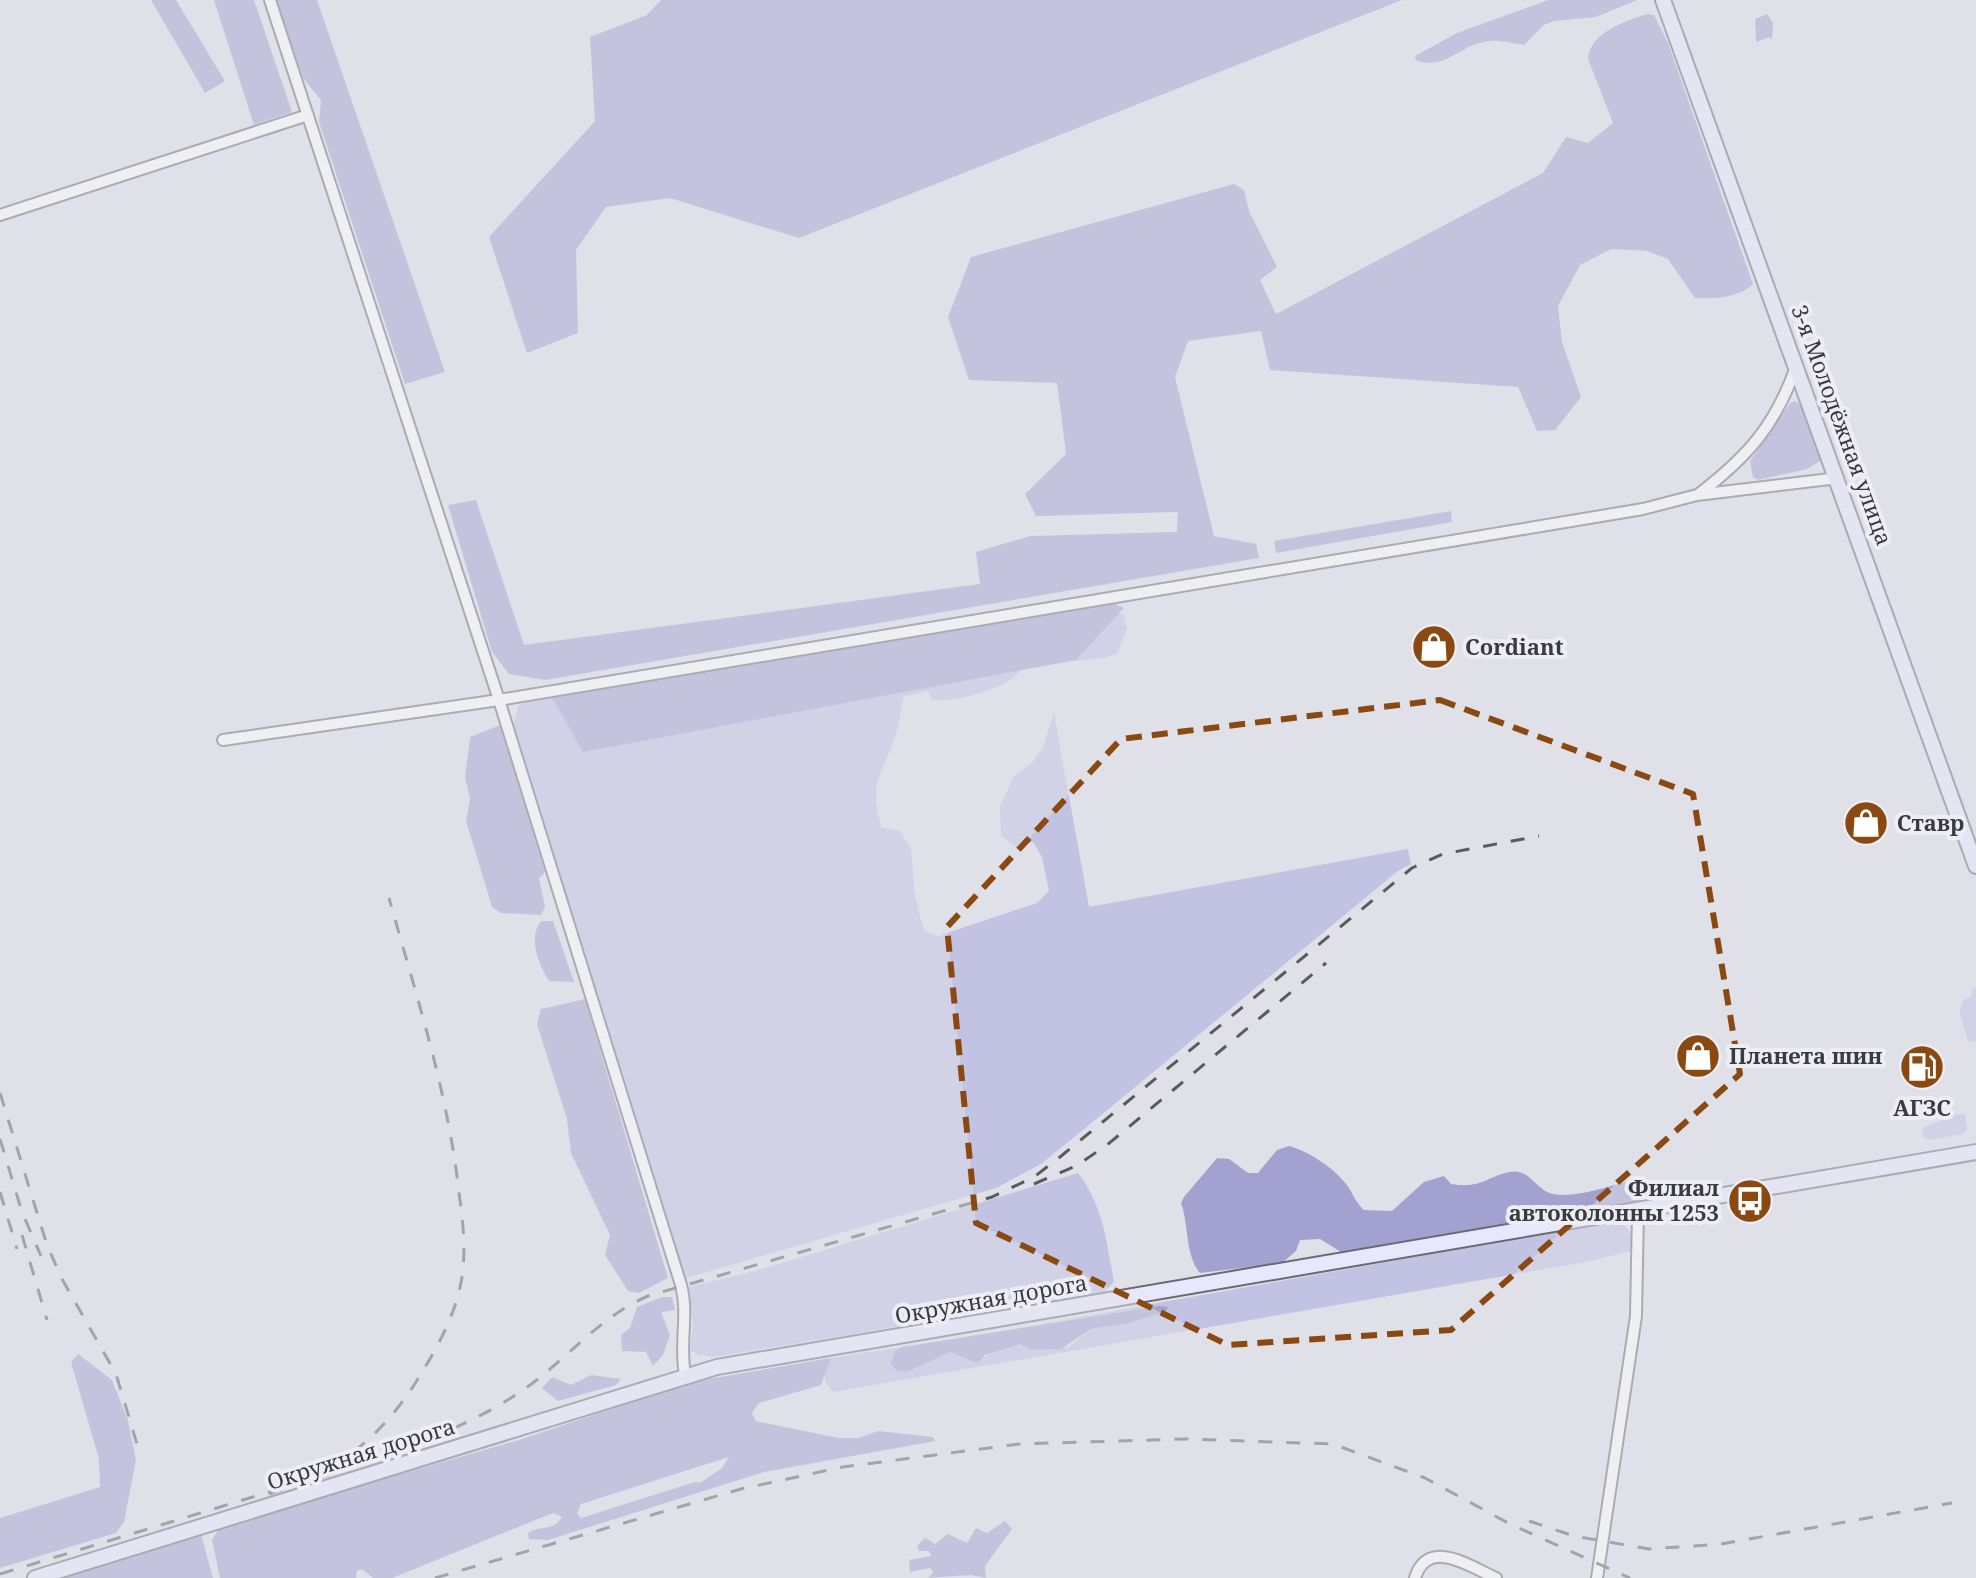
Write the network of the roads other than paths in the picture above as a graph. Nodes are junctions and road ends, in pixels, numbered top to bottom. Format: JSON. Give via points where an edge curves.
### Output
{"nodes":[{"id":1,"x":270,"y":0,"type":"edge"},
{"id":2,"x":1669,"y":2,"type":"edge"},
{"id":3,"x":308,"y":115,"type":"junction"},
{"id":4,"x":0,"y":215,"type":"edge"},
{"id":5,"x":1797,"y":364,"type":"junction"},
{"id":6,"x":1838,"y":478,"type":"junction"},
{"id":7,"x":1697,"y":495,"type":"junction"},
{"id":8,"x":499,"y":700,"type":"junction"},
{"id":9,"x":223,"y":740,"type":"dead end"},
{"id":10,"x":1976,"y":866,"type":"edge"},
{"id":11,"x":1976,"y":1152,"type":"edge"},
{"id":12,"x":1638,"y":1211,"type":"junction"},
{"id":13,"x":685,"y":1374,"type":"junction"},
{"id":14,"x":35,"y":1578,"type":"edge"},
{"id":15,"x":1415,"y":1578,"type":"edge"},
{"id":16,"x":1496,"y":1578,"type":"edge"},
{"id":17,"x":1597,"y":1578,"type":"edge"}],
"edges":[{"from":1,"to":3,"type":"street"},
{"from":2,"to":5,"type":"main road","name":"3-я Молодёжная улица"},
{"from":3,"to":4,"type":"street"},
{"from":3,"to":8,"type":"street"},
{"from":5,"to":6,"type":"main road","name":"3-я Молодёжная улица"},
{"from":5,"to":7,"type":"street","via":[[1782,406],[1757,442]]},
{"from":6,"to":7,"type":"street"},
{"from":6,"to":10,"type":"main road","name":"3-я Молодёжная улица"},
{"from":7,"to":8,"type":"street","via":[[1643,509]]},
{"from":8,"to":9,"type":"street"},
{"from":8,"to":13,"type":"street","via":[[681,1285]]},
{"from":11,"to":12,"type":"main road","name":"Окружная дорога"},
{"from":12,"to":13,"type":"main road","name":"Окружная дорога"},
{"from":12,"to":17,"type":"street","via":[[1636,1316]]},
{"from":13,"to":14,"type":"main road","name":"Окружная дорога"},
{"from":15,"to":16,"type":"street","via":[[1422,1562],[1448,1556]]}]}
